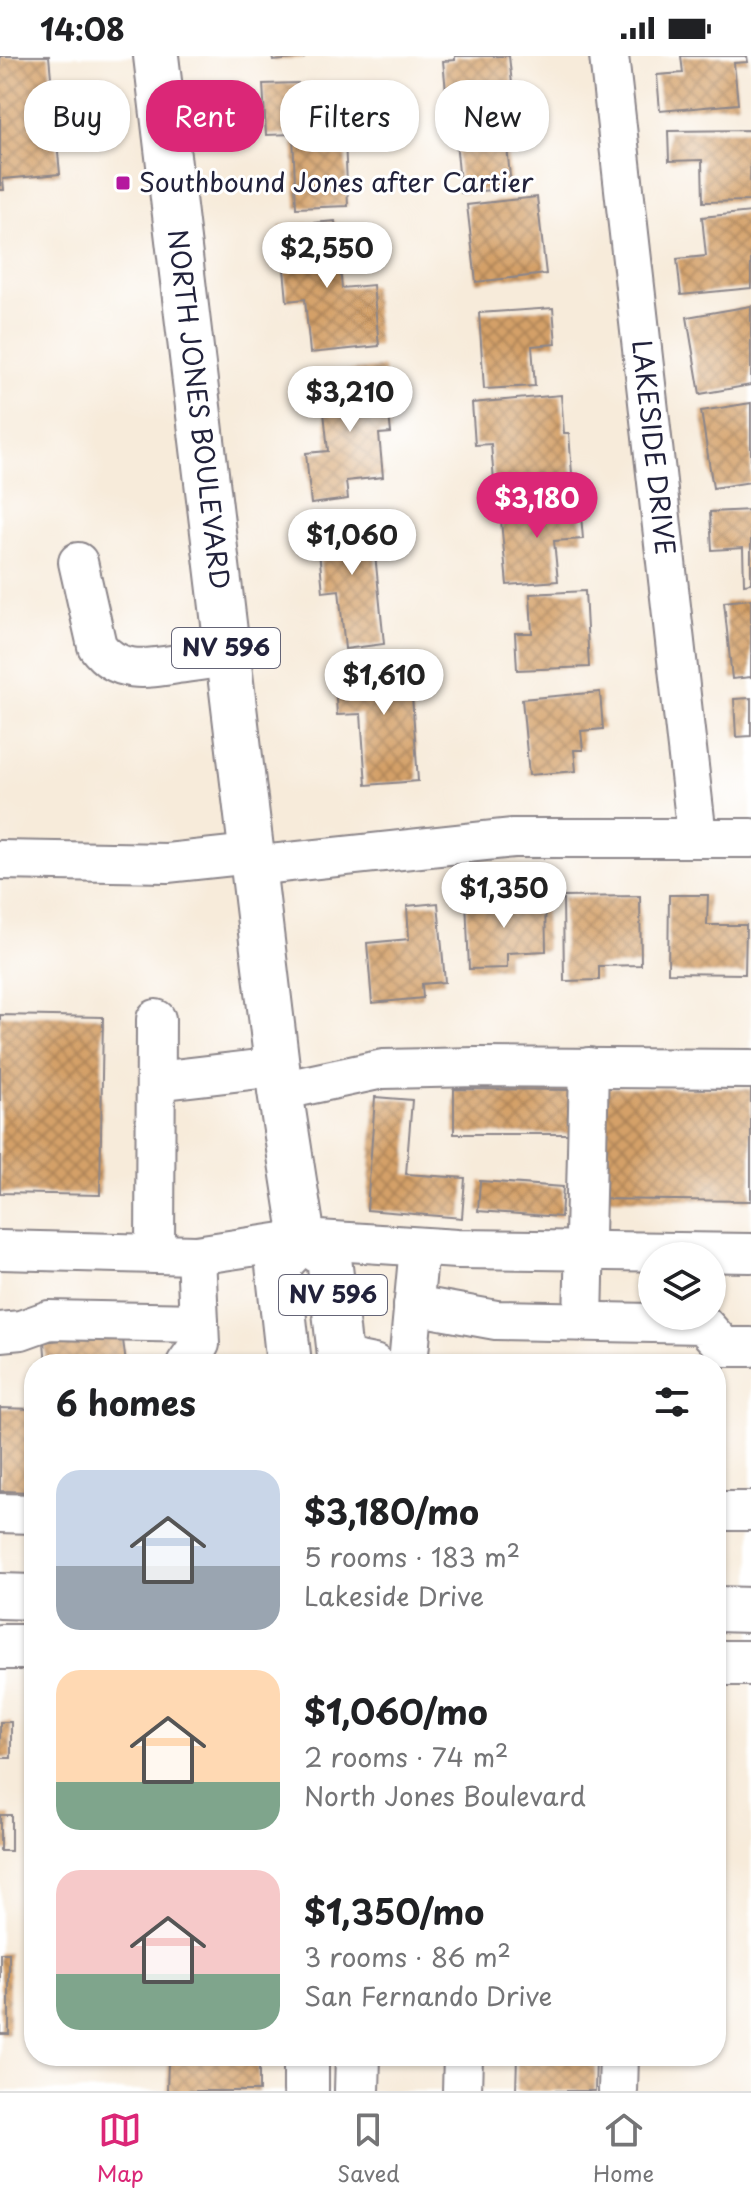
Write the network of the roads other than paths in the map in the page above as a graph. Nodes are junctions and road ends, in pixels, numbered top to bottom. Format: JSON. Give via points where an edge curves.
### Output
{"nodes":[{"id":1,"x":156,"y":56,"type":"edge"},
{"id":2,"x":609,"y":56,"type":"edge"},
{"id":3,"x":78,"y":562,"type":"dead end"},
{"id":4,"x":227,"y":657,"type":"junction"},
{"id":5,"x":697,"y":837,"type":"junction"},
{"id":6,"x":751,"y":838,"type":"edge"},
{"id":7,"x":0,"y":860,"type":"edge"},
{"id":8,"x":252,"y":860,"type":"junction"},
{"id":9,"x":156,"y":1019,"type":"dead end"},
{"id":10,"x":589,"y":1067,"type":"junction"},
{"id":11,"x":751,"y":1069,"type":"edge"},
{"id":12,"x":279,"y":1079,"type":"junction"},
{"id":13,"x":156,"y":1081,"type":"junction"},
{"id":14,"x":303,"y":1239,"type":"junction"},
{"id":15,"x":419,"y":1247,"type":"junction"},
{"id":16,"x":0,"y":1250,"type":"edge"},
{"id":17,"x":584,"y":1251,"type":"junction"},
{"id":18,"x":751,"y":1253,"type":"edge"},
{"id":19,"x":155,"y":1254,"type":"junction"},
{"id":20,"x":196,"y":1255,"type":"junction"},
{"id":21,"x":413,"y":1305,"type":"junction"},
{"id":22,"x":583,"y":1321,"type":"junction"},
{"id":23,"x":638,"y":1322,"type":"edge"},
{"id":24,"x":703,"y":1330,"type":"edge"},
{"id":25,"x":708,"y":1330,"type":"edge"},
{"id":26,"x":0,"y":1332,"type":"edge"},
{"id":27,"x":751,"y":1347,"type":"edge"},
{"id":28,"x":202,"y":1349,"type":"edge"},
{"id":29,"x":288,"y":1354,"type":"edge"},
{"id":30,"x":350,"y":1354,"type":"edge"},
{"id":31,"x":409,"y":1354,"type":"edge"},
{"id":32,"x":702,"y":1354,"type":"edge"},
{"id":33,"x":726,"y":1511,"type":"edge"},
{"id":34,"x":751,"y":1511,"type":"edge"},
{"id":35,"x":0,"y":1513,"type":"edge"},
{"id":36,"x":24,"y":1514,"type":"edge"},
{"id":37,"x":0,"y":1596,"type":"edge"},
{"id":38,"x":24,"y":1597,"type":"edge"},
{"id":39,"x":726,"y":1609,"type":"edge"},
{"id":40,"x":751,"y":1610,"type":"edge"},
{"id":41,"x":0,"y":1647,"type":"edge"},
{"id":42,"x":24,"y":1647,"type":"edge"},
{"id":43,"x":726,"y":1663,"type":"edge"},
{"id":44,"x":751,"y":1663,"type":"edge"},
{"id":45,"x":306,"y":2066,"type":"edge"},
{"id":46,"x":358,"y":2066,"type":"edge"},
{"id":47,"x":463,"y":2066,"type":"edge"},
{"id":48,"x":619,"y":2066,"type":"edge"},
{"id":49,"x":306,"y":2091,"type":"edge"},
{"id":50,"x":357,"y":2091,"type":"edge"},
{"id":51,"x":462,"y":2091,"type":"edge"},
{"id":52,"x":618,"y":2091,"type":"edge"}],
"edges":[{"from":1,"to":4,"type":"main road","name":"NORTH JONES BOULEVARD","number":"NV 596"},
{"from":2,"to":5,"type":"street","name":"LAKESIDE DRIVE"},
{"from":3,"to":4,"type":"street","via":[[97,646],[114,663],[142,670]]},
{"from":4,"to":8,"type":"main road","name":"NORTH JONES BOULEVARD","number":"NV 596"},
{"from":5,"to":6,"type":"street"},
{"from":5,"to":8,"type":"street","via":[[513,838]]},
{"from":7,"to":8,"type":"street"},
{"from":8,"to":12,"type":"main road","name":"NORTH JONES BOULEVARD","number":"NV 596"},
{"from":9,"to":13,"type":"street"},
{"from":10,"to":11,"type":"street"},
{"from":10,"to":12,"type":"street","via":[[383,1069]]},
{"from":10,"to":17,"type":"street"},
{"from":12,"to":13,"type":"street"},
{"from":12,"to":14,"type":"main road","name":"NORTH JONES BOULEVARD","number":"NV 596"},
{"from":13,"to":19,"type":"street"},
{"from":14,"to":15,"type":"street"},
{"from":14,"to":20,"type":"street"},
{"from":14,"to":29,"type":"main road","number":"NV 596","via":[[278,1265]]},
{"from":14,"to":30,"type":"main road","number":"NV 596","via":[[329,1258]]},
{"from":15,"to":17,"type":"street"},
{"from":15,"to":21,"type":"street"},
{"from":16,"to":19,"type":"street"},
{"from":17,"to":18,"type":"street"},
{"from":17,"to":22,"type":"street"},
{"from":19,"to":20,"type":"street"},
{"from":20,"to":28,"type":"street"},
{"from":21,"to":22,"type":"street","via":[[496,1320]]},
{"from":21,"to":31,"type":"street"},
{"from":22,"to":23,"type":"street"},
{"from":24,"to":32,"type":"street"},
{"from":25,"to":27,"type":"street","via":[[724,1347]]},
{"from":26,"to":28,"type":"street","via":[[49,1320]]},
{"from":33,"to":34,"type":"street"},
{"from":35,"to":36,"type":"street"},
{"from":37,"to":38,"type":"main road"},
{"from":39,"to":40,"type":"main road"},
{"from":41,"to":42,"type":"main road"},
{"from":43,"to":44,"type":"main road"},
{"from":45,"to":49,"type":"main road"},
{"from":46,"to":50,"type":"main road"},
{"from":47,"to":51,"type":"street"},
{"from":48,"to":52,"type":"street"}]}
